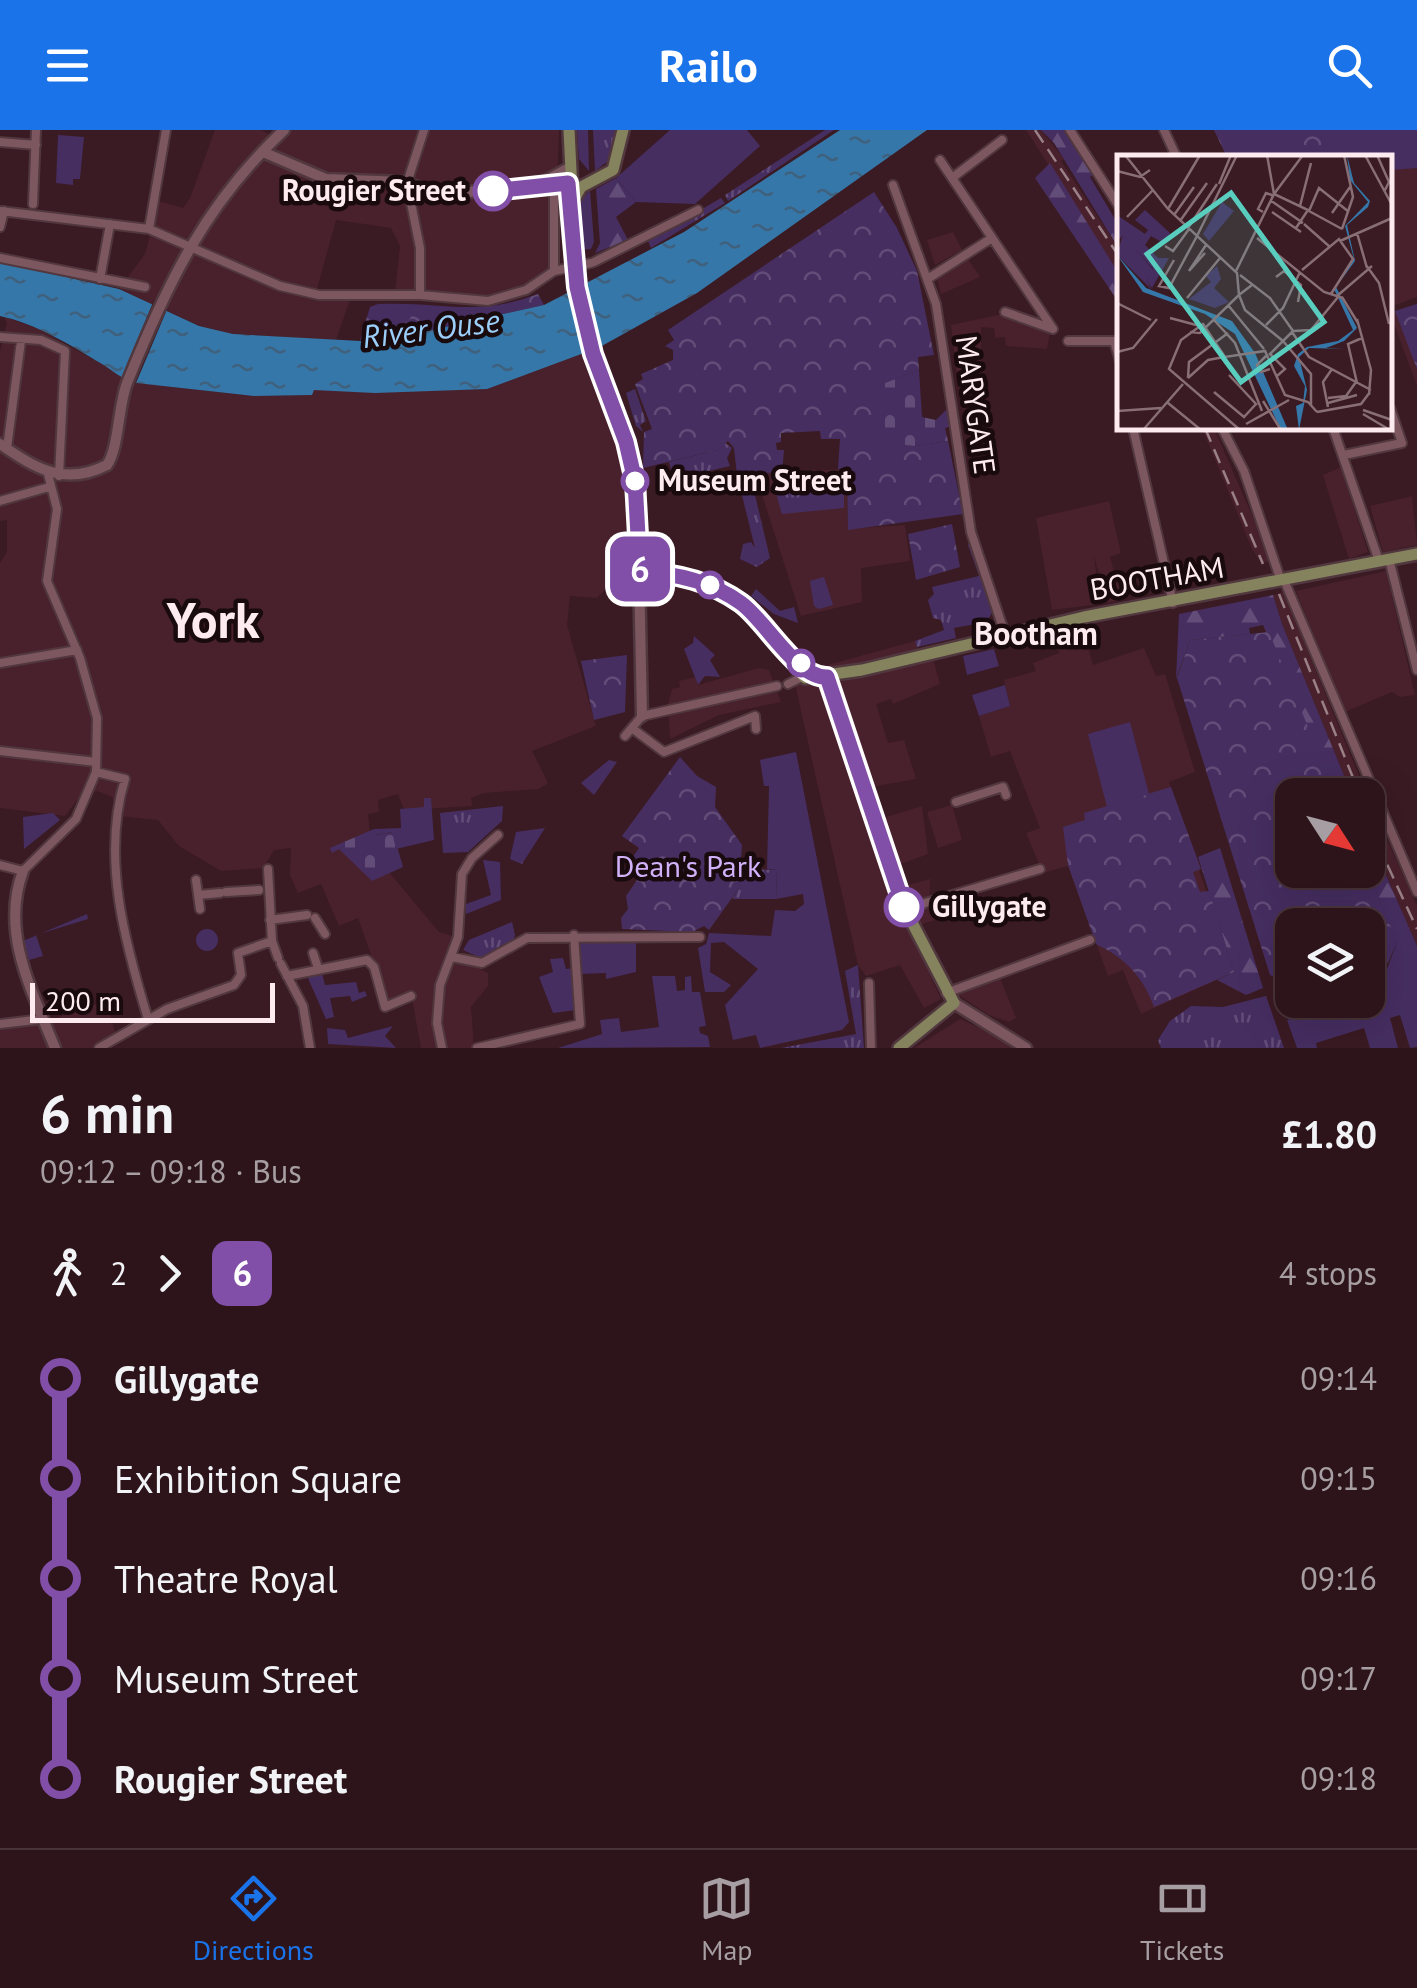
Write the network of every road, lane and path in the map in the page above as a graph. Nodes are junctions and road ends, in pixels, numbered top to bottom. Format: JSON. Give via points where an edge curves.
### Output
{"nodes":[{"id":1,"x":36,"y":130,"type":"edge"},
{"id":2,"x":166,"y":130,"type":"edge"},
{"id":3,"x":284,"y":130,"type":"edge"},
{"id":4,"x":424,"y":130,"type":"edge"},
{"id":5,"x":568,"y":130,"type":"edge"},
{"id":6,"x":623,"y":130,"type":"edge"},
{"id":7,"x":1070,"y":130,"type":"edge"},
{"id":8,"x":1164,"y":130,"type":"edge"},
{"id":9,"x":1002,"y":140,"type":"dead end"},
{"id":10,"x":0,"y":142,"type":"edge"},
{"id":11,"x":36,"y":145,"type":"junction"},
{"id":12,"x":263,"y":152,"type":"junction"},
{"id":13,"x":1176,"y":155,"type":"edge"},
{"id":14,"x":940,"y":160,"type":"dead end"},
{"id":15,"x":569,"y":165,"type":"junction"},
{"id":16,"x":952,"y":178,"type":"junction"},
{"id":17,"x":590,"y":182,"type":"junction"},
{"id":18,"x":407,"y":183,"type":"junction"},
{"id":19,"x":568,"y":183,"type":"junction"},
{"id":20,"x":540,"y":184,"type":"junction"},
{"id":21,"x":893,"y":186,"type":"dead end"},
{"id":22,"x":554,"y":197,"type":"dead end"},
{"id":23,"x":1117,"y":203,"type":"edge"},
{"id":24,"x":33,"y":204,"type":"dead end"},
{"id":25,"x":572,"y":206,"type":"junction"},
{"id":26,"x":698,"y":210,"type":"dead end"},
{"id":27,"x":2,"y":211,"type":"edge"},
{"id":28,"x":110,"y":224,"type":"junction"},
{"id":29,"x":0,"y":227,"type":"edge"},
{"id":30,"x":150,"y":228,"type":"junction"},
{"id":31,"x":992,"y":238,"type":"junction"},
{"id":32,"x":188,"y":245,"type":"junction"},
{"id":33,"x":0,"y":258,"type":"edge"},
{"id":34,"x":554,"y":271,"type":"junction"},
{"id":35,"x":929,"y":278,"type":"junction"},
{"id":36,"x":100,"y":279,"type":"junction"},
{"id":37,"x":146,"y":287,"type":"dead end"},
{"id":38,"x":420,"y":295,"type":"junction"},
{"id":39,"x":1005,"y":312,"type":"dead end"},
{"id":40,"x":0,"y":338,"type":"edge"},
{"id":41,"x":21,"y":341,"type":"junction"},
{"id":42,"x":1068,"y":341,"type":"dead end"},
{"id":43,"x":1117,"y":348,"type":"edge"},
{"id":44,"x":1392,"y":414,"type":"edge"},
{"id":45,"x":1133,"y":430,"type":"edge"},
{"id":46,"x":1223,"y":430,"type":"edge"},
{"id":47,"x":1334,"y":430,"type":"edge"},
{"id":48,"x":3,"y":446,"type":"edge"},
{"id":49,"x":1344,"y":456,"type":"junction"},
{"id":50,"x":52,"y":479,"type":"junction"},
{"id":51,"x":0,"y":501,"type":"edge"},
{"id":52,"x":1417,"y":554,"type":"edge"},
{"id":53,"x":1384,"y":560,"type":"junction"},
{"id":54,"x":640,"y":572,"type":"junction"},
{"id":55,"x":1283,"y":581,"type":"junction"},
{"id":56,"x":1173,"y":603,"type":"junction"},
{"id":57,"x":1005,"y":634,"type":"junction"},
{"id":58,"x":77,"y":650,"type":"junction"},
{"id":59,"x":0,"y":663,"type":"edge"},
{"id":60,"x":1417,"y":670,"type":"edge"},
{"id":61,"x":815,"y":677,"type":"junction"},
{"id":62,"x":788,"y":684,"type":"dead end"},
{"id":63,"x":777,"y":686,"type":"dead end"},
{"id":64,"x":642,"y":716,"type":"junction"},
{"id":65,"x":756,"y":730,"type":"dead end"},
{"id":66,"x":0,"y":751,"type":"edge"},
{"id":67,"x":96,"y":762,"type":"junction"},
{"id":68,"x":96,"y":772,"type":"junction"},
{"id":69,"x":1006,"y":794,"type":"dead end"},
{"id":70,"x":956,"y":802,"type":"dead end"},
{"id":71,"x":498,"y":835,"type":"dead end"},
{"id":72,"x":0,"y":865,"type":"edge"},
{"id":73,"x":268,"y":869,"type":"dead end"},
{"id":74,"x":1040,"y":870,"type":"dead end"},
{"id":75,"x":23,"y":871,"type":"junction"},
{"id":76,"x":196,"y":880,"type":"dead end"},
{"id":77,"x":264,"y":889,"type":"junction"},
{"id":78,"x":1417,"y":892,"type":"edge"},
{"id":79,"x":198,"y":895,"type":"junction"},
{"id":80,"x":296,"y":907,"type":"dead end"},
{"id":81,"x":200,"y":909,"type":"dead end"},
{"id":82,"x":905,"y":909,"type":"junction"},
{"id":83,"x":307,"y":917,"type":"junction"},
{"id":84,"x":270,"y":920,"type":"junction"},
{"id":85,"x":519,"y":926,"type":"dead end"},
{"id":86,"x":325,"y":934,"type":"dead end"},
{"id":87,"x":574,"y":936,"type":"junction"},
{"id":88,"x":700,"y":937,"type":"dead end"},
{"id":89,"x":527,"y":938,"type":"junction"},
{"id":90,"x":1090,"y":940,"type":"dead end"},
{"id":91,"x":272,"y":941,"type":"junction"},
{"id":92,"x":313,"y":953,"type":"dead end"},
{"id":93,"x":452,"y":957,"type":"junction"},
{"id":94,"x":318,"y":968,"type":"junction"},
{"id":95,"x":288,"y":976,"type":"junction"},
{"id":96,"x":868,"y":983,"type":"dead end"},
{"id":97,"x":411,"y":996,"type":"dead end"},
{"id":98,"x":950,"y":998,"type":"junction"},
{"id":99,"x":43,"y":1019,"type":"junction"},
{"id":100,"x":148,"y":1019,"type":"junction"},
{"id":101,"x":0,"y":1024,"type":"edge"},
{"id":102,"x":54,"y":1048,"type":"edge"},
{"id":103,"x":100,"y":1048,"type":"edge"},
{"id":104,"x":310,"y":1048,"type":"edge"},
{"id":105,"x":442,"y":1048,"type":"edge"},
{"id":106,"x":477,"y":1048,"type":"edge"},
{"id":107,"x":871,"y":1048,"type":"edge"},
{"id":108,"x":899,"y":1048,"type":"edge"},
{"id":109,"x":1026,"y":1048,"type":"edge"}],
"edges":[{"from":1,"to":11,"type":"street"},
{"from":2,"to":30,"type":"street"},
{"from":3,"to":12,"type":"main road"},
{"from":4,"to":18,"type":"street"},
{"from":5,"to":15,"type":"main road"},
{"from":6,"to":17,"type":"main road","via":[[613,170]]},
{"from":7,"to":23,"type":"street"},
{"from":8,"to":13,"type":"street"},
{"from":9,"to":16,"type":"street"},
{"from":10,"to":11,"type":"street"},
{"from":11,"to":24,"type":"street"},
{"from":12,"to":18,"type":"main road","via":[[326,179]]},
{"from":12,"to":32,"type":"main road"},
{"from":14,"to":16,"type":"street"},
{"from":15,"to":17,"type":"main road"},
{"from":15,"to":19,"type":"main road"},
{"from":15,"to":20,"type":"main road"},
{"from":16,"to":31,"type":"street"},
{"from":17,"to":19,"type":"main road"},
{"from":17,"to":25,"type":"main road","via":[[577,190]]},
{"from":18,"to":20,"type":"main road","via":[[442,195]]},
{"from":18,"to":38,"type":"street","via":[[420,248]]},
{"from":19,"to":20,"type":"main road"},
{"from":19,"to":25,"type":"main road"},
{"from":21,"to":35,"type":"street","name":"MARYGATE"},
{"from":22,"to":34,"type":"street"},
{"from":25,"to":54,"type":"main road","bridge":true,"via":[[577,287],[594,358],[630,454]]},
{"from":26,"to":34,"type":"street","via":[[589,263]]},
{"from":27,"to":28,"type":"street"},
{"from":27,"to":29,"type":"street"},
{"from":28,"to":30,"type":"street"},
{"from":28,"to":36,"type":"street"},
{"from":30,"to":32,"type":"street"},
{"from":31,"to":35,"type":"street"},
{"from":31,"to":39,"type":"street","via":[[1053,329]]},
{"from":32,"to":38,"type":"street","via":[[280,286],[319,295]]},
{"from":32,"to":50,"type":"main road","via":[[128,382],[112,455],[103,467]]},
{"from":33,"to":36,"type":"street"},
{"from":34,"to":38,"type":"street","via":[[488,302]]},
{"from":35,"to":57,"type":"street","name":"MARYGATE","via":[[972,532]]},
{"from":36,"to":37,"type":"street"},
{"from":40,"to":41,"type":"street"},
{"from":41,"to":48,"type":"street"},
{"from":41,"to":50,"type":"street","via":[[65,350]]},
{"from":42,"to":43,"type":"street"},
{"from":44,"to":49,"type":"street","via":[[1402,443]]},
{"from":45,"to":56,"type":"street"},
{"from":46,"to":55,"type":"street"},
{"from":47,"to":49,"type":"street"},
{"from":48,"to":50,"type":"main road"},
{"from":49,"to":53,"type":"street"},
{"from":50,"to":51,"type":"street"},
{"from":50,"to":58,"type":"street","via":[[56,508],[47,581]]},
{"from":52,"to":53,"type":"main road","name":"BOOTHAM"},
{"from":53,"to":55,"type":"main road","name":"BOOTHAM"},
{"from":53,"to":60,"type":"street"},
{"from":54,"to":61,"type":"main road","via":[[694,578],[716,588],[756,616]]},
{"from":54,"to":64,"type":"main road"},
{"from":55,"to":56,"type":"main road","name":"BOOTHAM"},
{"from":55,"to":78,"type":"street"},
{"from":56,"to":57,"type":"main road","name":"BOOTHAM"},
{"from":57,"to":61,"type":"main road","name":"BOOTHAM"},
{"from":58,"to":59,"type":"street"},
{"from":58,"to":67,"type":"street","via":[[97,718]]},
{"from":61,"to":62,"type":"street"},
{"from":61,"to":82,"type":"main road"},
{"from":63,"to":64,"type":"street"},
{"from":64,"to":65,"type":"street","via":[[629,732],[664,752],[754,716]]},
{"from":66,"to":67,"type":"street"},
{"from":67,"to":68,"type":"street"},
{"from":68,"to":75,"type":"street","via":[[76,819]]},
{"from":68,"to":100,"type":"street","via":[[125,779],[113,845]]},
{"from":69,"to":70,"type":"street","via":[[1003,788]]},
{"from":71,"to":93,"type":"street","via":[[462,874]]},
{"from":72,"to":75,"type":"street"},
{"from":73,"to":77,"type":"street"},
{"from":74,"to":82,"type":"street"},
{"from":75,"to":99,"type":"main road","via":[[12,933]]},
{"from":76,"to":79,"type":"street"},
{"from":77,"to":79,"type":"street"},
{"from":77,"to":84,"type":"street"},
{"from":79,"to":81,"type":"street"},
{"from":80,"to":83,"type":"street"},
{"from":82,"to":98,"type":"main road"},
{"from":83,"to":84,"type":"street"},
{"from":83,"to":86,"type":"street"},
{"from":84,"to":91,"type":"street"},
{"from":85,"to":89,"type":"street"},
{"from":87,"to":88,"type":"street"},
{"from":87,"to":89,"type":"street"},
{"from":87,"to":106,"type":"street","via":[[580,1024]]},
{"from":89,"to":93,"type":"street","via":[[482,963]]},
{"from":90,"to":98,"type":"street"},
{"from":91,"to":95,"type":"street"},
{"from":91,"to":100,"type":"street","via":[[238,953],[241,976],[234,985]]},
{"from":92,"to":94,"type":"street"},
{"from":93,"to":105,"type":"street","via":[[437,1023]]},
{"from":94,"to":95,"type":"street"},
{"from":94,"to":97,"type":"street","via":[[371,962],[385,1007]]},
{"from":95,"to":104,"type":"street","via":[[303,1006]]},
{"from":96,"to":107,"type":"street"},
{"from":98,"to":108,"type":"main road"},
{"from":98,"to":109,"type":"main road"},
{"from":99,"to":101,"type":"street"},
{"from":99,"to":102,"type":"main road"},
{"from":100,"to":103,"type":"street"}]}
